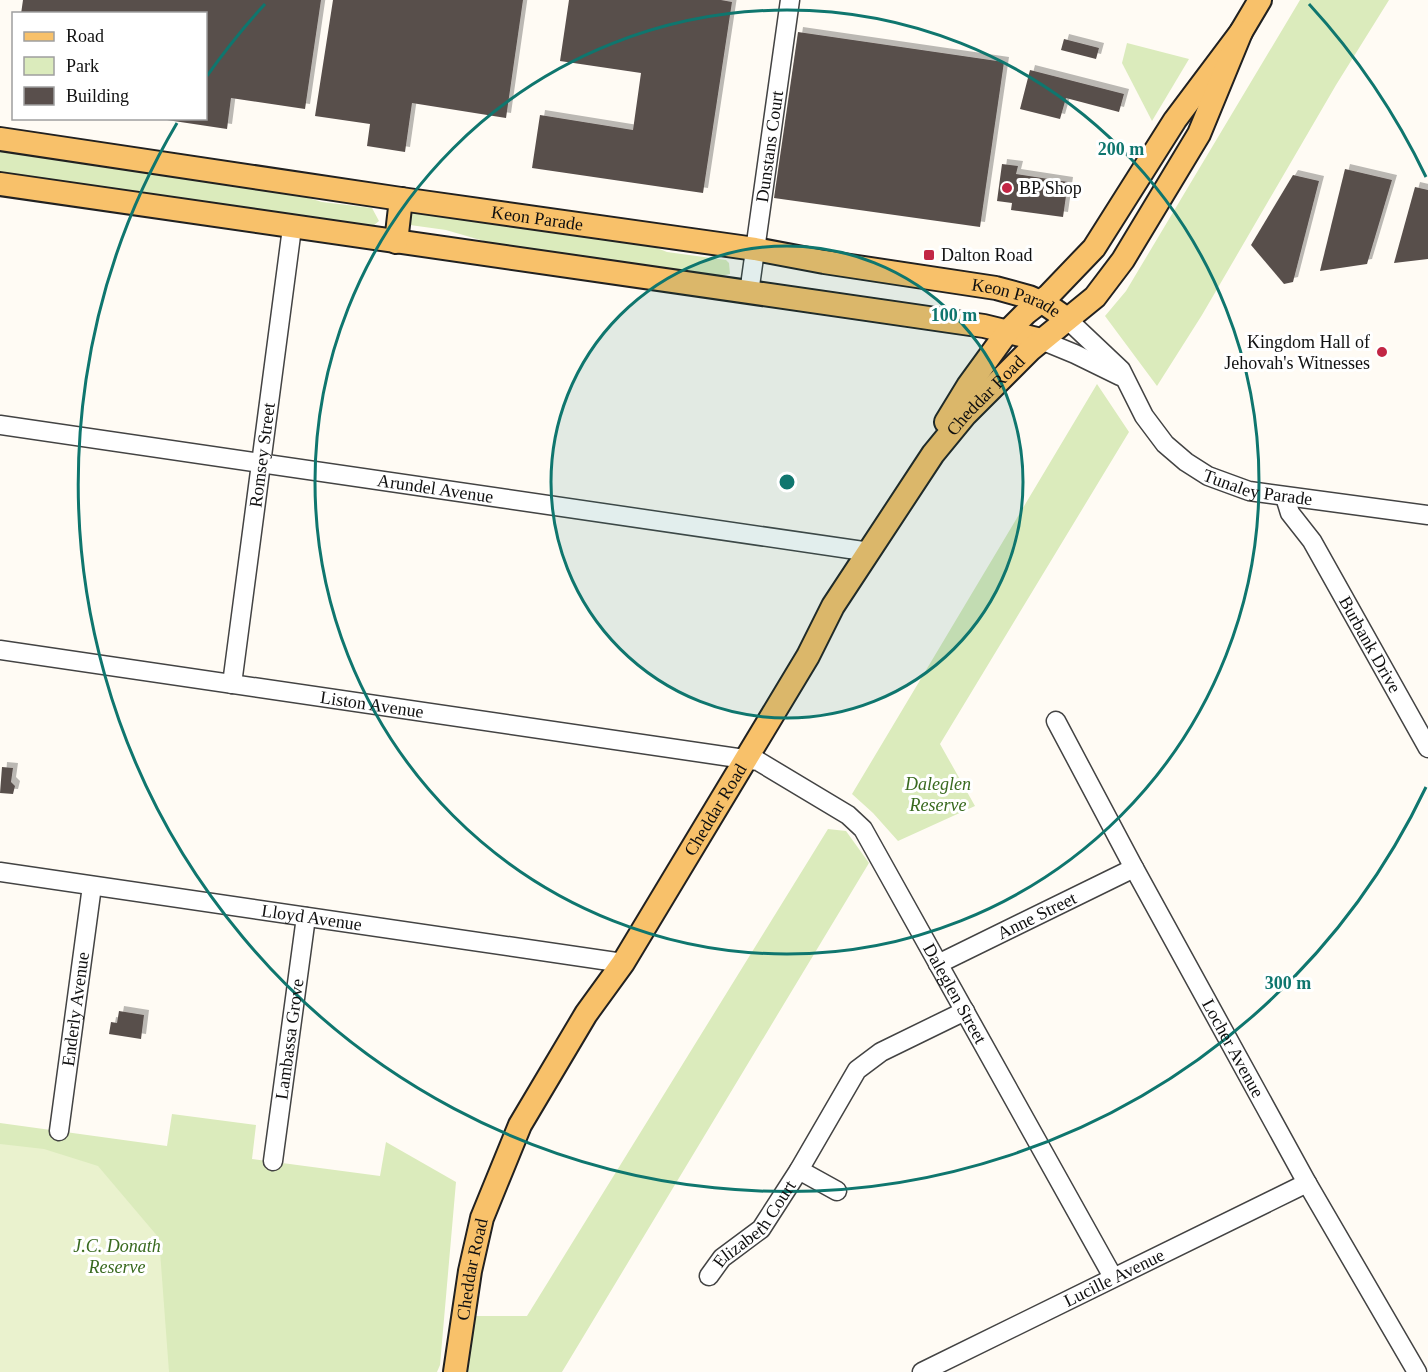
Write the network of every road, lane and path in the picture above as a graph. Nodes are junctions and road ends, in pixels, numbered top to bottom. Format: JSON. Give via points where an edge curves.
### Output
{"nodes":[{"id":1,"x":789,"y":0,"type":"edge"},
{"id":2,"x":1260,"y":0,"type":"edge"},
{"id":3,"x":1241,"y":32,"type":"junction"},
{"id":4,"x":0,"y":139,"type":"edge"},
{"id":5,"x":0,"y":184,"type":"edge"},
{"id":6,"x":401,"y":199,"type":"junction"},
{"id":7,"x":292,"y":228,"type":"junction"},
{"id":8,"x":396,"y":242,"type":"junction"},
{"id":9,"x":755,"y":249,"type":"junction"},
{"id":10,"x":749,"y":293,"type":"junction"},
{"id":11,"x":1040,"y":302,"type":"junction"},
{"id":12,"x":1067,"y":319,"type":"junction"},
{"id":13,"x":1008,"y":331,"type":"junction"},
{"id":14,"x":1041,"y":340,"type":"junction"},
{"id":15,"x":1130,"y":385,"type":"junction"},
{"id":16,"x":0,"y":425,"type":"edge"},
{"id":17,"x":933,"y":454,"type":"junction"},
{"id":18,"x":262,"y":463,"type":"junction"},
{"id":19,"x":1285,"y":497,"type":"junction"},
{"id":20,"x":1311,"y":501,"type":"junction"},
{"id":21,"x":1428,"y":516,"type":"edge"},
{"id":22,"x":1312,"y":541,"type":"junction"},
{"id":23,"x":870,"y":552,"type":"junction"},
{"id":24,"x":0,"y":650,"type":"edge"},
{"id":25,"x":232,"y":684,"type":"junction"},
{"id":26,"x":1056,"y":721,"type":"dead end"},
{"id":27,"x":1428,"y":748,"type":"edge"},
{"id":28,"x":746,"y":760,"type":"junction"},
{"id":29,"x":1134,"y":868,"type":"junction"},
{"id":30,"x":0,"y":872,"type":"edge"},
{"id":31,"x":92,"y":886,"type":"junction"},
{"id":32,"x":306,"y":917,"type":"junction"},
{"id":33,"x":623,"y":963,"type":"junction"},
{"id":34,"x":938,"y":964,"type":"junction"},
{"id":35,"x":965,"y":1011,"type":"junction"},
{"id":36,"x":59,"y":1131,"type":"dead end"},
{"id":37,"x":273,"y":1161,"type":"dead end"},
{"id":38,"x":799,"y":1170,"type":"junction"},
{"id":39,"x":1307,"y":1183,"type":"junction"},
{"id":40,"x":837,"y":1191,"type":"dead end"},
{"id":41,"x":709,"y":1276,"type":"dead end"},
{"id":42,"x":1113,"y":1277,"type":"junction"},
{"id":43,"x":455,"y":1372,"type":"edge"},
{"id":44,"x":922,"y":1372,"type":"edge"},
{"id":45,"x":1417,"y":1372,"type":"edge"}],
"edges":[{"from":1,"to":9,"type":"street","name":"Dunstans Court"},
{"from":2,"to":3,"type":"main road"},
{"from":3,"to":11,"type":"main road","via":[[1176,120],[1094,248]]},
{"from":3,"to":12,"type":"main road","via":[[1199,134],[1142,231],[1101,289]]},
{"from":4,"to":6,"type":"main road","name":"Keon Parade"},
{"from":5,"to":7,"type":"main road","name":"Keon Parade"},
{"from":6,"to":8,"type":"main road"},
{"from":6,"to":9,"type":"main road","name":"Keon Parade"},
{"from":7,"to":8,"type":"main road","name":"Keon Parade"},
{"from":7,"to":18,"type":"street","name":"Romsey Street"},
{"from":8,"to":10,"type":"main road","name":"Keon Parade"},
{"from":9,"to":10,"type":"street","name":"Dunstans Court"},
{"from":9,"to":11,"type":"main road","name":"Keon Parade","via":[[996,288]]},
{"from":10,"to":13,"type":"main road","name":"Keon Parade"},
{"from":11,"to":12,"type":"main road","name":"Keon Parade"},
{"from":11,"to":13,"type":"main road"},
{"from":12,"to":14,"type":"main road"},
{"from":12,"to":15,"type":"street","name":"Tunaley Parade","via":[[1113,361]]},
{"from":13,"to":14,"type":"main road","name":"Keon Parade"},
{"from":13,"to":17,"type":"main road","name":"Cheddar Road","via":[[945,423]]},
{"from":14,"to":15,"type":"street","name":"Tunaley Parade","via":[[1108,369]]},
{"from":14,"to":17,"type":"main road","name":"Cheddar Road","via":[[976,403]]},
{"from":15,"to":19,"type":"street","name":"Tunaley Parade","via":[[1154,429],[1186,462],[1228,485]]},
{"from":16,"to":18,"type":"street","name":"Arundel Avenue"},
{"from":17,"to":23,"type":"main road","name":"Cheddar Road"},
{"from":18,"to":23,"type":"street","name":"Arundel Avenue"},
{"from":18,"to":25,"type":"street","name":"Romsey Street"},
{"from":19,"to":20,"type":"street","name":"Tunaley Parade"},
{"from":19,"to":22,"type":"street","name":"Burbank Drive","via":[[1290,513]]},
{"from":20,"to":21,"type":"street","name":"Tunaley Parade"},
{"from":20,"to":22,"type":"street","name":"Burbank Drive"},
{"from":22,"to":27,"type":"street","name":"Burbank Drive"},
{"from":23,"to":28,"type":"main road","name":"Cheddar Road","via":[[843,612],[808,656]]},
{"from":24,"to":25,"type":"street","name":"Liston Avenue"},
{"from":25,"to":28,"type":"street","name":"Liston Avenue"},
{"from":26,"to":29,"type":"street","name":"Locher Avenue"},
{"from":28,"to":33,"type":"main road","name":"Cheddar Road"},
{"from":28,"to":34,"type":"street","name":"Daleglen Street","via":[[762,764],[863,828]]},
{"from":29,"to":34,"type":"street","name":"Anne Street"},
{"from":29,"to":39,"type":"street","name":"Locher Avenue"},
{"from":30,"to":31,"type":"street","name":"Lloyd Avenue"},
{"from":31,"to":32,"type":"street","name":"Lloyd Avenue"},
{"from":31,"to":36,"type":"street","name":"Enderly Avenue"},
{"from":32,"to":33,"type":"street","name":"Lloyd Avenue"},
{"from":32,"to":37,"type":"street","name":"Lambassa Grove"},
{"from":33,"to":43,"type":"main road","name":"Cheddar Road","via":[[586,1014],[520,1125],[500,1170],[482,1218]]},
{"from":34,"to":35,"type":"street","name":"Daleglen Street"},
{"from":35,"to":38,"type":"street","name":"Elizabeth Court","via":[[881,1052],[857,1070]]},
{"from":35,"to":42,"type":"street","name":"Daleglen Street"},
{"from":38,"to":40,"type":"street","name":"Elizabeth Court"},
{"from":38,"to":41,"type":"street","name":"Elizabeth Court","via":[[761,1228],[722,1258]]},
{"from":39,"to":42,"type":"street","name":"Lucille Avenue"},
{"from":39,"to":45,"type":"street","name":"Locher Avenue"},
{"from":42,"to":44,"type":"street","name":"Lucille Avenue"}]}
